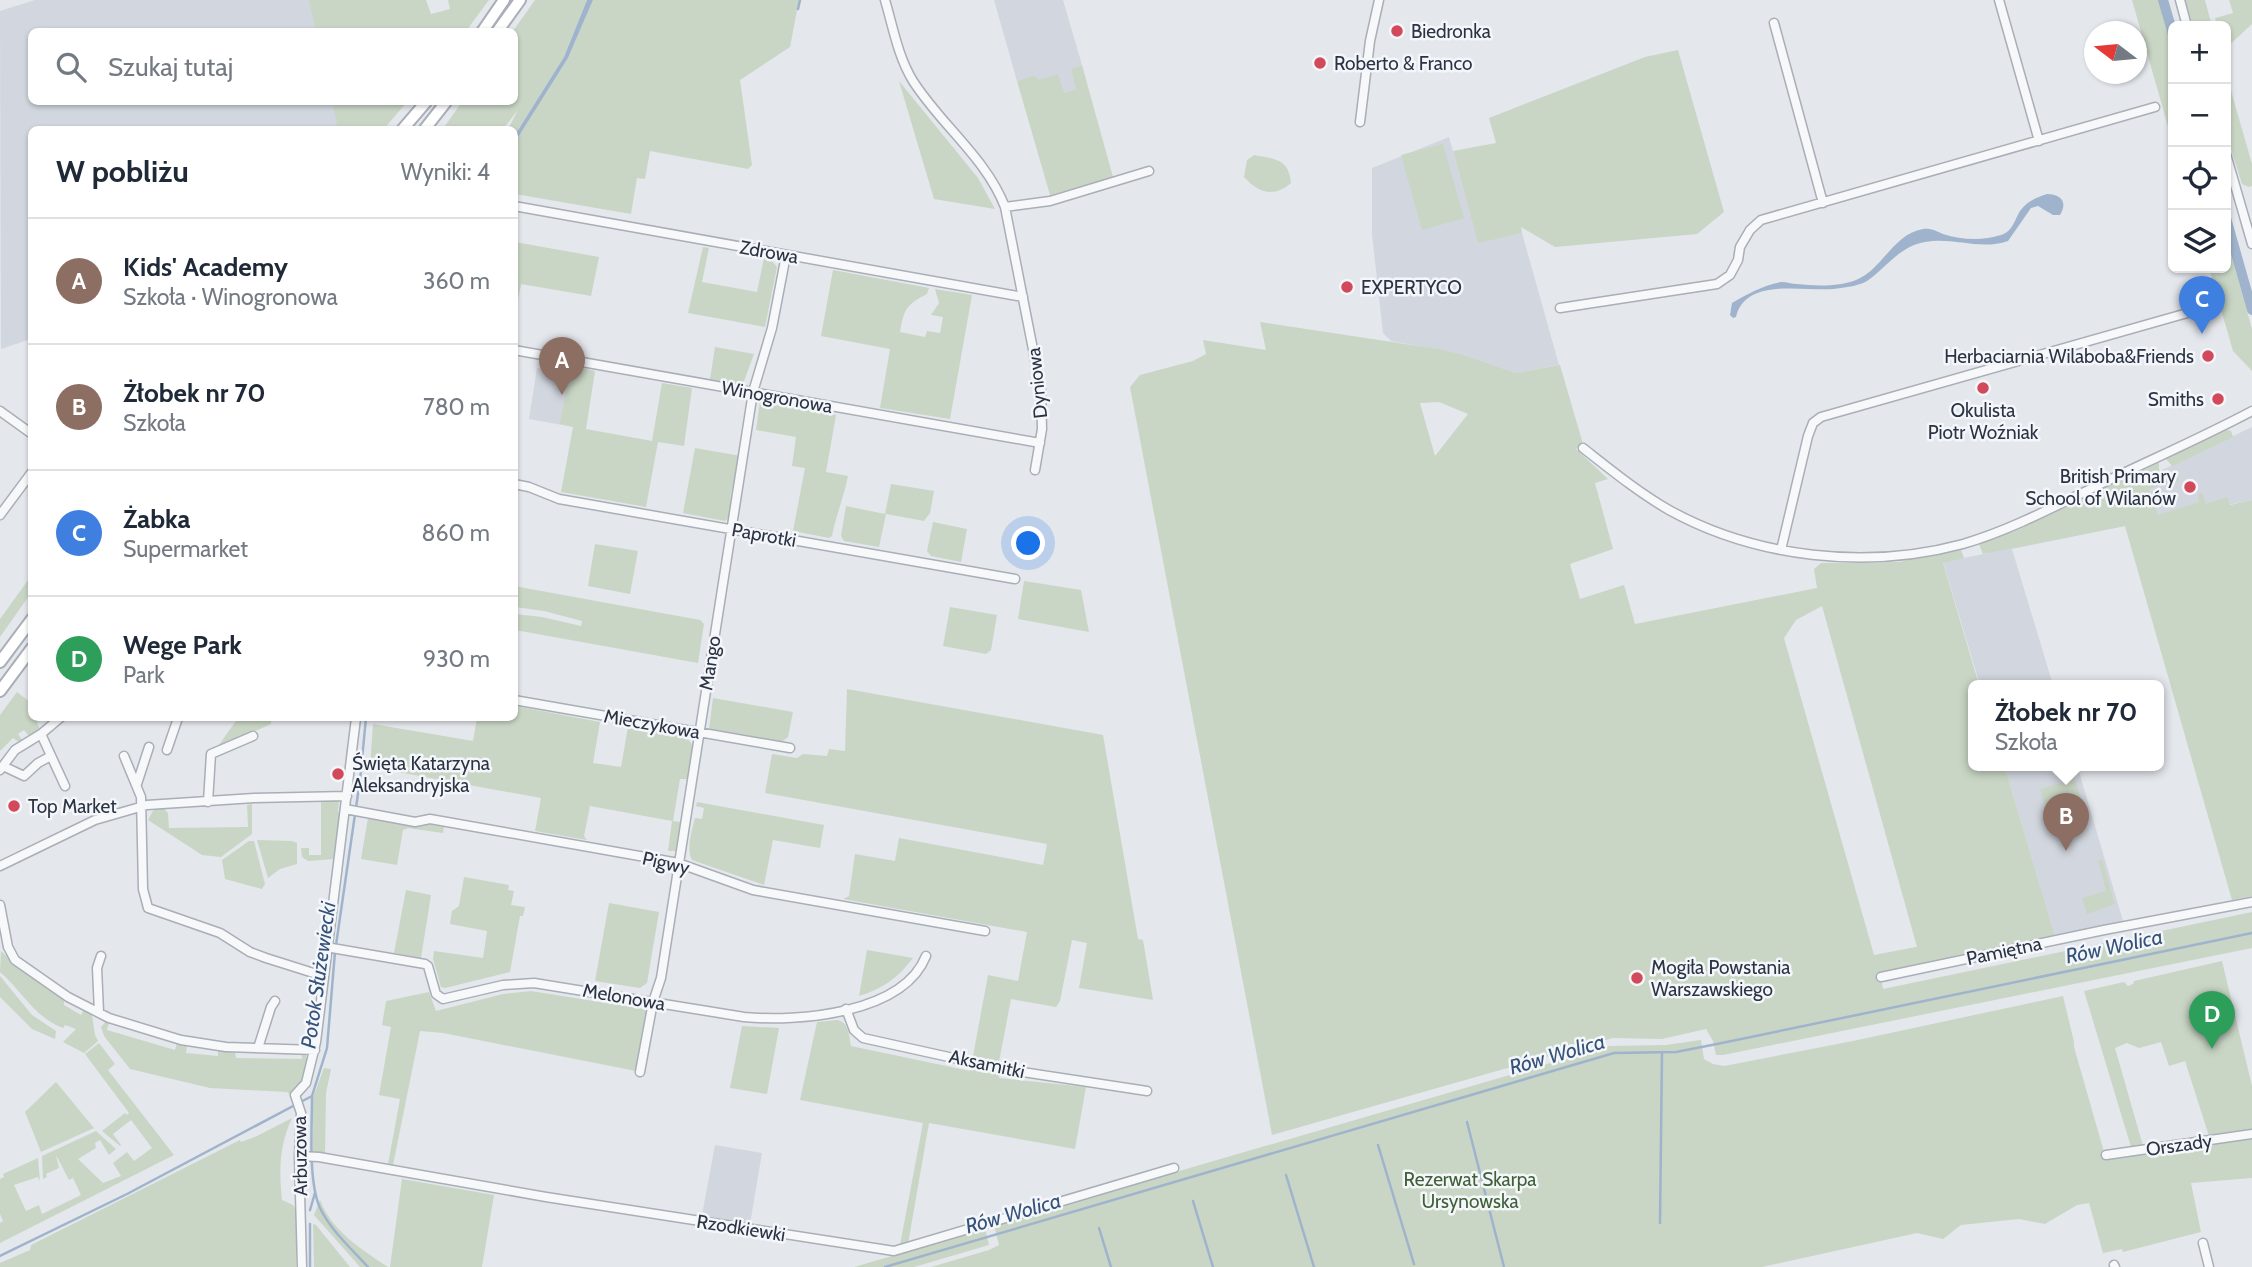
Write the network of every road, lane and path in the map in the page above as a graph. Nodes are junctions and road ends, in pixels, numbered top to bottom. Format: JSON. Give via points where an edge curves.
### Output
{"nodes":[{"id":1,"x":504,"y":0,"type":"edge"},
{"id":2,"x":520,"y":0,"type":"edge"},
{"id":3,"x":885,"y":0,"type":"edge"},
{"id":4,"x":1379,"y":0,"type":"edge"},
{"id":5,"x":1999,"y":0,"type":"edge"},
{"id":6,"x":2180,"y":0,"type":"edge"},
{"id":7,"x":2186,"y":21,"type":"edge"},
{"id":8,"x":1774,"y":23,"type":"dead end"},
{"id":9,"x":485,"y":28,"type":"edge"},
{"id":10,"x":500,"y":28,"type":"edge"},
{"id":11,"x":423,"y":105,"type":"edge"},
{"id":12,"x":444,"y":105,"type":"edge"},
{"id":13,"x":2155,"y":107,"type":"dead end"},
{"id":14,"x":1360,"y":122,"type":"dead end"},
{"id":15,"x":405,"y":126,"type":"edge"},
{"id":16,"x":427,"y":126,"type":"edge"},
{"id":17,"x":2039,"y":141,"type":"junction"},
{"id":18,"x":1149,"y":171,"type":"dead end"},
{"id":19,"x":2231,"y":171,"type":"edge"},
{"id":20,"x":1823,"y":203,"type":"junction"},
{"id":21,"x":518,"y":206,"type":"edge"},
{"id":22,"x":1005,"y":207,"type":"junction"},
{"id":23,"x":2252,"y":244,"type":"edge"},
{"id":24,"x":786,"y":255,"type":"junction"},
{"id":25,"x":1023,"y":297,"type":"junction"},
{"id":26,"x":2212,"y":306,"type":"dead end"},
{"id":27,"x":1560,"y":308,"type":"dead end"},
{"id":28,"x":518,"y":351,"type":"edge"},
{"id":29,"x":752,"y":392,"type":"junction"},
{"id":30,"x":0,"y":411,"type":"edge"},
{"id":31,"x":2252,"y":411,"type":"edge"},
{"id":32,"x":28,"y":430,"type":"edge"},
{"id":33,"x":1040,"y":443,"type":"junction"},
{"id":34,"x":1583,"y":448,"type":"dead end"},
{"id":35,"x":1035,"y":470,"type":"dead end"},
{"id":36,"x":28,"y":477,"type":"edge"},
{"id":37,"x":518,"y":485,"type":"edge"},
{"id":38,"x":0,"y":515,"type":"edge"},
{"id":39,"x":732,"y":530,"type":"junction"},
{"id":40,"x":1781,"y":551,"type":"junction"},
{"id":41,"x":1015,"y":579,"type":"dead end"},
{"id":42,"x":28,"y":624,"type":"edge"},
{"id":43,"x":28,"y":653,"type":"edge"},
{"id":44,"x":0,"y":662,"type":"edge"},
{"id":45,"x":0,"y":691,"type":"edge"},
{"id":46,"x":518,"y":701,"type":"edge"},
{"id":47,"x":56,"y":721,"type":"edge"},
{"id":48,"x":177,"y":721,"type":"edge"},
{"id":49,"x":356,"y":721,"type":"edge"},
{"id":50,"x":699,"y":732,"type":"junction"},
{"id":51,"x":41,"y":734,"type":"junction"},
{"id":52,"x":253,"y":736,"type":"dead end"},
{"id":53,"x":149,"y":747,"type":"dead end"},
{"id":54,"x":790,"y":748,"type":"dead end"},
{"id":55,"x":167,"y":750,"type":"dead end"},
{"id":56,"x":51,"y":756,"type":"junction"},
{"id":57,"x":124,"y":756,"type":"dead end"},
{"id":58,"x":1,"y":768,"type":"edge"},
{"id":59,"x":137,"y":784,"type":"junction"},
{"id":60,"x":65,"y":786,"type":"dead end"},
{"id":61,"x":347,"y":796,"type":"junction"},
{"id":62,"x":208,"y":802,"type":"junction"},
{"id":63,"x":142,"y":806,"type":"junction"},
{"id":64,"x":347,"y":810,"type":"junction"},
{"id":65,"x":678,"y":863,"type":"junction"},
{"id":66,"x":0,"y":866,"type":"edge"},
{"id":67,"x":2252,"y":902,"type":"edge"},
{"id":68,"x":0,"y":905,"type":"edge"},
{"id":69,"x":1,"y":920,"type":"edge"},
{"id":70,"x":985,"y":932,"type":"dead end"},
{"id":71,"x":328,"y":947,"type":"junction"},
{"id":72,"x":101,"y":956,"type":"dead end"},
{"id":73,"x":926,"y":956,"type":"dead end"},
{"id":74,"x":323,"y":976,"type":"junction"},
{"id":75,"x":1881,"y":978,"type":"dead end"},
{"id":76,"x":275,"y":1001,"type":"dead end"},
{"id":77,"x":653,"y":1002,"type":"junction"},
{"id":78,"x":846,"y":1009,"type":"junction"},
{"id":79,"x":99,"y":1012,"type":"junction"},
{"id":80,"x":258,"y":1048,"type":"junction"},
{"id":81,"x":315,"y":1050,"type":"junction"},
{"id":82,"x":640,"y":1072,"type":"dead end"},
{"id":83,"x":1147,"y":1091,"type":"dead end"},
{"id":84,"x":2252,"y":1135,"type":"edge"},
{"id":85,"x":2106,"y":1155,"type":"dead end"},
{"id":86,"x":301,"y":1156,"type":"junction"},
{"id":87,"x":1174,"y":1168,"type":"dead end"},
{"id":88,"x":2203,"y":1243,"type":"dead end"},
{"id":89,"x":302,"y":1267,"type":"edge"},
{"id":90,"x":2210,"y":1267,"type":"edge"}],
"edges":[{"from":1,"to":9,"type":"main road"},
{"from":2,"to":10,"type":"main road"},
{"from":3,"to":22,"type":"street","name":"Dyniowa","via":[[909,75],[980,165]]},
{"from":4,"to":14,"type":"street"},
{"from":5,"to":17,"type":"street"},
{"from":6,"to":7,"type":"street"},
{"from":8,"to":20,"type":"street"},
{"from":11,"to":15,"type":"main road"},
{"from":12,"to":16,"type":"main road"},
{"from":13,"to":17,"type":"street"},
{"from":17,"to":20,"type":"street"},
{"from":18,"to":22,"type":"street","via":[[1051,201]]},
{"from":19,"to":23,"type":"street"},
{"from":20,"to":27,"type":"street","via":[[1761,220],[1740,247],[1730,275],[1717,284]]},
{"from":21,"to":24,"type":"street","name":"Zdrowa"},
{"from":22,"to":25,"type":"street","name":"Dyniowa"},
{"from":24,"to":25,"type":"street","name":"Zdrowa"},
{"from":24,"to":29,"type":"street","name":"Mango","via":[[772,328]]},
{"from":25,"to":33,"type":"street","name":"Dyniowa","via":[[1041,390]]},
{"from":26,"to":40,"type":"street","via":[[1821,417],[1808,436]]},
{"from":28,"to":29,"type":"street","name":"Winogronowa"},
{"from":29,"to":33,"type":"street","name":"Winogronowa"},
{"from":29,"to":39,"type":"street","name":"Mango"},
{"from":30,"to":32,"type":"street"},
{"from":31,"to":40,"type":"street","via":[[2020,523],[1963,543],[1876,557]]},
{"from":33,"to":35,"type":"street","name":"Dyniowa"},
{"from":34,"to":40,"type":"street","via":[[1671,511]]},
{"from":36,"to":38,"type":"street"},
{"from":37,"to":39,"type":"street","name":"Paprotki","via":[[559,499]]},
{"from":39,"to":41,"type":"street","name":"Paprotki"},
{"from":39,"to":50,"type":"street","name":"Mango"},
{"from":42,"to":44,"type":"main road"},
{"from":43,"to":45,"type":"main road"},
{"from":46,"to":50,"type":"street","name":"Mieczykowa"},
{"from":47,"to":51,"type":"street"},
{"from":48,"to":55,"type":"street"},
{"from":49,"to":61,"type":"street","name":"Arbuzowa"},
{"from":50,"to":54,"type":"street","name":"Mieczykowa"},
{"from":50,"to":65,"type":"street","name":"Mango"},
{"from":51,"to":56,"type":"street"},
{"from":51,"to":58,"type":"street","via":[[20,746]]},
{"from":52,"to":62,"type":"street","via":[[211,754]]},
{"from":53,"to":59,"type":"street"},
{"from":56,"to":58,"type":"street","via":[[24,776]]},
{"from":56,"to":60,"type":"street"},
{"from":57,"to":59,"type":"street"},
{"from":59,"to":63,"type":"street"},
{"from":61,"to":62,"type":"street"},
{"from":61,"to":64,"type":"street","name":"Arbuzowa"},
{"from":62,"to":63,"type":"street"},
{"from":63,"to":66,"type":"street","via":[[95,820]]},
{"from":63,"to":74,"type":"street","via":[[143,890],[148,908],[220,933],[250,952]]},
{"from":64,"to":65,"type":"street","name":"Pigwy","via":[[415,822],[430,819]]},
{"from":64,"to":71,"type":"street","name":"Arbuzowa"},
{"from":65,"to":70,"type":"street","name":"Pigwy","via":[[753,890]]},
{"from":65,"to":77,"type":"street","name":"Mango","via":[[661,978]]},
{"from":67,"to":75,"type":"street","name":"Pamiętna"},
{"from":68,"to":69,"type":"street"},
{"from":69,"to":79,"type":"street","via":[[15,960]]},
{"from":71,"to":74,"type":"street","name":"Arbuzowa"},
{"from":71,"to":77,"type":"street","name":"Melonowa","via":[[425,964],[436,994],[443,999],[534,983]]},
{"from":72,"to":79,"type":"street","via":[[97,968]]},
{"from":73,"to":78,"type":"street","name":"Melonowa","via":[[917,974],[897,990]]},
{"from":74,"to":81,"type":"street","name":"Arbuzowa"},
{"from":76,"to":80,"type":"street"},
{"from":77,"to":78,"type":"street","name":"Melonowa","via":[[766,1019]]},
{"from":77,"to":82,"type":"street","name":"Mango"},
{"from":78,"to":83,"type":"street","name":"Aksamitki","via":[[854,1030],[863,1038],[1007,1070]]},
{"from":79,"to":80,"type":"street","via":[[181,1040]]},
{"from":80,"to":81,"type":"street"},
{"from":81,"to":86,"type":"street","name":"Arbuzowa","via":[[308,1078],[295,1096],[300,1109]]},
{"from":84,"to":85,"type":"street","name":"Orszady"},
{"from":86,"to":87,"type":"street","name":"Rzodkiewki","via":[[894,1251]]},
{"from":86,"to":89,"type":"street","name":"Arbuzowa"},
{"from":88,"to":90,"type":"street"}]}
